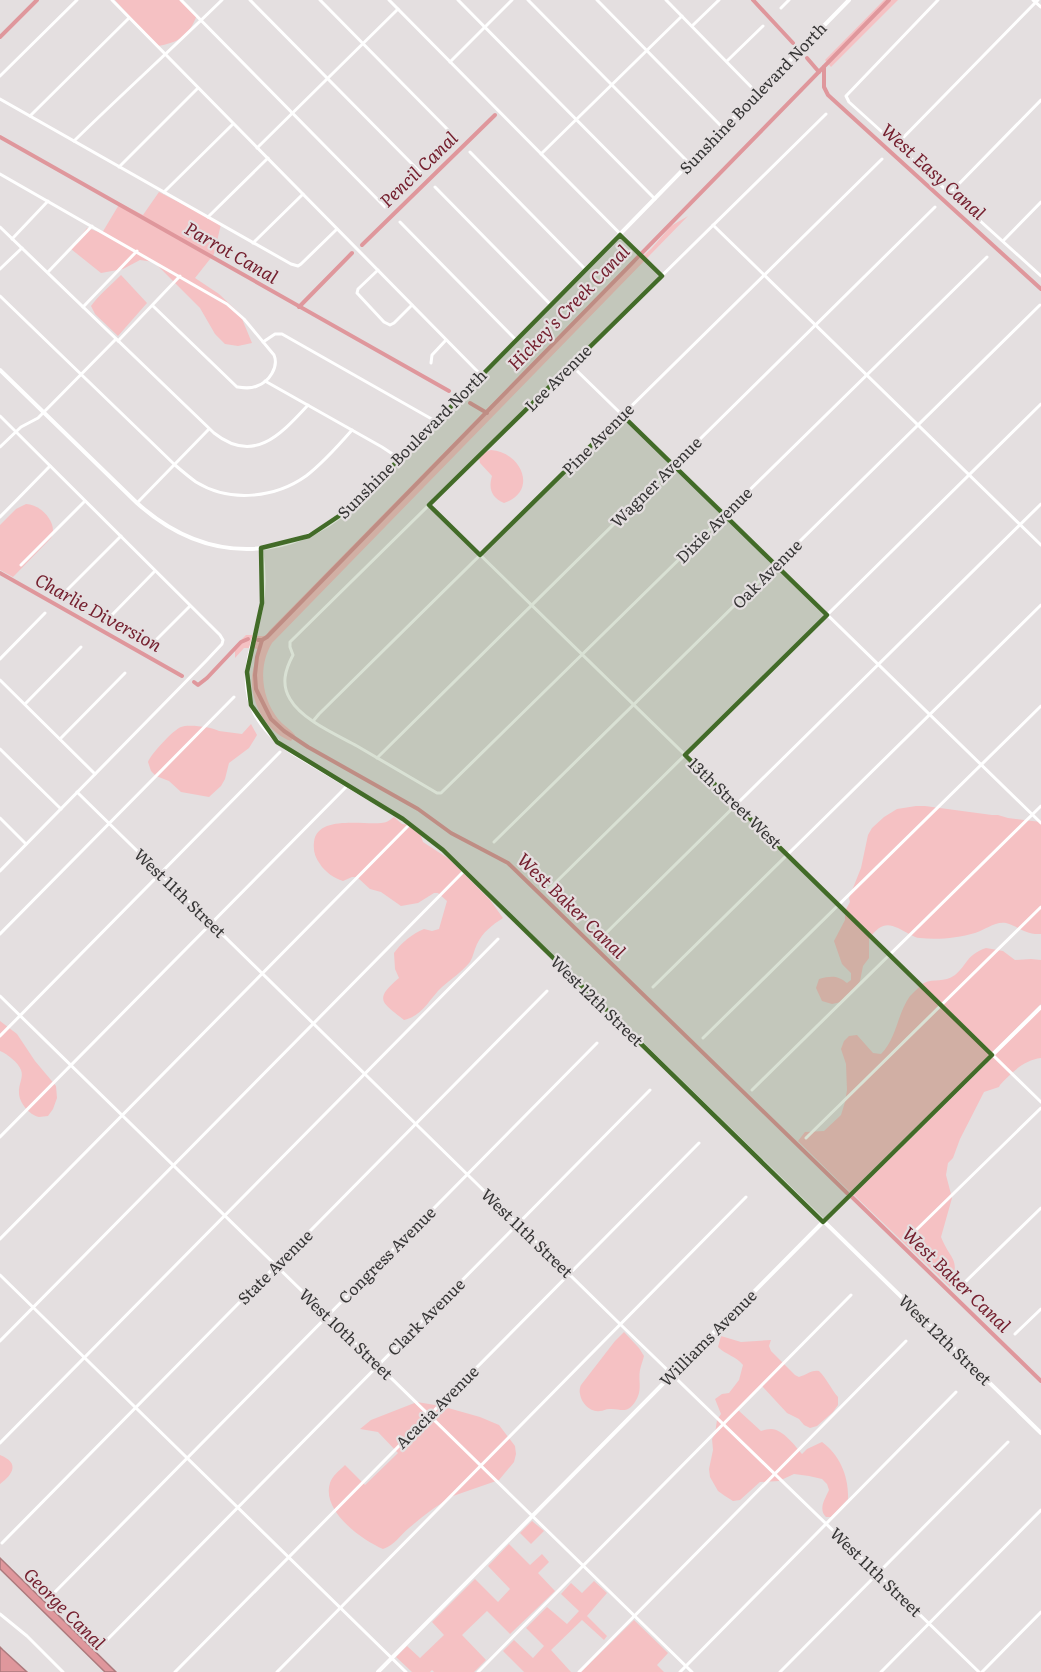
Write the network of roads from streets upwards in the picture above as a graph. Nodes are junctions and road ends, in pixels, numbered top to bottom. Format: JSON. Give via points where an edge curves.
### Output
{"nodes":[{"id":1,"x":77,"y":0,"type":"edge"},
{"id":2,"x":112,"y":0,"type":"edge"},
{"id":3,"x":181,"y":0,"type":"edge"},
{"id":4,"x":222,"y":0,"type":"edge"},
{"id":5,"x":250,"y":0,"type":"edge"},
{"id":6,"x":320,"y":0,"type":"edge"},
{"id":7,"x":389,"y":0,"type":"edge"},
{"id":8,"x":458,"y":0,"type":"edge"},
{"id":9,"x":512,"y":0,"type":"edge"},
{"id":10,"x":528,"y":0,"type":"edge"},
{"id":11,"x":597,"y":0,"type":"edge"},
{"id":12,"x":666,"y":0,"type":"edge"},
{"id":13,"x":718,"y":0,"type":"edge"},
{"id":14,"x":789,"y":0,"type":"edge"},
{"id":15,"x":849,"y":0,"type":"edge"},
{"id":16,"x":938,"y":0,"type":"edge"},
{"id":17,"x":1036,"y":1,"type":"edge"},
{"id":18,"x":1041,"y":7,"type":"edge"},
{"id":19,"x":782,"y":8,"type":"dead end"},
{"id":20,"x":398,"y":9,"type":"junction"},
{"id":21,"x":682,"y":16,"type":"junction"},
{"id":22,"x":129,"y":18,"type":"junction"},
{"id":23,"x":201,"y":21,"type":"junction"},
{"id":24,"x":692,"y":26,"type":"junction"},
{"id":25,"x":763,"y":26,"type":"dead end"},
{"id":26,"x":485,"y":27,"type":"junction"},
{"id":27,"x":363,"y":44,"type":"junction"},
{"id":28,"x":646,"y":50,"type":"junction"},
{"id":29,"x":166,"y":55,"type":"junction"},
{"id":30,"x":727,"y":61,"type":"junction"},
{"id":31,"x":450,"y":62,"type":"junction"},
{"id":32,"x":0,"y":76,"type":"edge"},
{"id":33,"x":328,"y":78,"type":"junction"},
{"id":34,"x":611,"y":85,"type":"junction"},
{"id":35,"x":198,"y":88,"type":"junction"},
{"id":36,"x":758,"y":94,"type":"junction"},
{"id":37,"x":0,"y":99,"type":"edge"},
{"id":38,"x":1041,"y":100,"type":"edge"},
{"id":39,"x":293,"y":113,"type":"junction"},
{"id":40,"x":825,"y":114,"type":"dead end"},
{"id":41,"x":30,"y":116,"type":"junction"},
{"id":42,"x":576,"y":120,"type":"junction"},
{"id":43,"x":233,"y":123,"type":"junction"},
{"id":44,"x":724,"y":129,"type":"junction"},
{"id":45,"x":456,"y":138,"type":"dead end"},
{"id":46,"x":74,"y":141,"type":"junction"},
{"id":47,"x":896,"y":145,"type":"junction"},
{"id":48,"x":257,"y":148,"type":"junction"},
{"id":49,"x":470,"y":152,"type":"dead end"},
{"id":50,"x":541,"y":154,"type":"junction"},
{"id":51,"x":268,"y":158,"type":"junction"},
{"id":52,"x":882,"y":159,"type":"dead end"},
{"id":53,"x":690,"y":164,"type":"junction"},
{"id":54,"x":119,"y":167,"type":"junction"},
{"id":55,"x":421,"y":173,"type":"dead end"},
{"id":56,"x":1,"y":176,"type":"edge"},
{"id":57,"x":435,"y":187,"type":"dead end"},
{"id":58,"x":164,"y":192,"type":"junction"},
{"id":59,"x":950,"y":193,"type":"junction"},
{"id":60,"x":303,"y":194,"type":"junction"},
{"id":61,"x":655,"y":199,"type":"junction"},
{"id":62,"x":48,"y":201,"type":"junction"},
{"id":63,"x":1041,"y":202,"type":"edge"},
{"id":64,"x":385,"y":207,"type":"dead end"},
{"id":65,"x":935,"y":207,"type":"dead end"},
{"id":66,"x":208,"y":217,"type":"junction"},
{"id":67,"x":400,"y":222,"type":"dead end"},
{"id":68,"x":713,"y":225,"type":"junction"},
{"id":69,"x":92,"y":226,"type":"junction"},
{"id":70,"x":0,"y":227,"type":"edge"},
{"id":71,"x":337,"y":229,"type":"junction"},
{"id":72,"x":620,"y":234,"type":"junction"},
{"id":73,"x":12,"y":238,"type":"junction"},
{"id":74,"x":1003,"y":241,"type":"junction"},
{"id":75,"x":253,"y":243,"type":"junction"},
{"id":76,"x":22,"y":248,"type":"junction"},
{"id":77,"x":136,"y":251,"type":"junction"},
{"id":78,"x":987,"y":257,"type":"dead end"},
{"id":79,"x":0,"y":269,"type":"edge"},
{"id":80,"x":378,"y":270,"type":"junction"},
{"id":81,"x":586,"y":270,"type":"junction"},
{"id":82,"x":48,"y":273,"type":"junction"},
{"id":83,"x":765,"y":275,"type":"junction"},
{"id":84,"x":180,"y":276,"type":"junction"},
{"id":85,"x":662,"y":276,"type":"junction"},
{"id":86,"x":1041,"y":276,"type":"edge"},
{"id":87,"x":0,"y":296,"type":"edge"},
{"id":88,"x":412,"y":305,"type":"junction"},
{"id":89,"x":551,"y":305,"type":"junction"},
{"id":90,"x":1040,"y":305,"type":"edge"},
{"id":91,"x":153,"y":306,"type":"junction"},
{"id":92,"x":83,"y":307,"type":"junction"},
{"id":93,"x":816,"y":325,"type":"junction"},
{"id":94,"x":117,"y":340,"type":"junction"},
{"id":95,"x":447,"y":340,"type":"junction"},
{"id":96,"x":517,"y":340,"type":"junction"},
{"id":97,"x":263,"y":342,"type":"junction"},
{"id":98,"x":431,"y":363,"type":"dead end"},
{"id":99,"x":571,"y":365,"type":"junction"},
{"id":100,"x":0,"y":370,"type":"edge"},
{"id":101,"x":81,"y":374,"type":"junction"},
{"id":102,"x":867,"y":375,"type":"junction"},
{"id":103,"x":482,"y":376,"type":"junction"},
{"id":104,"x":265,"y":381,"type":"junction"},
{"id":105,"x":1041,"y":404,"type":"edge"},
{"id":106,"x":308,"y":405,"type":"junction"},
{"id":107,"x":44,"y":412,"type":"junction"},
{"id":108,"x":622,"y":415,"type":"junction"},
{"id":109,"x":0,"y":416,"type":"edge"},
{"id":110,"x":437,"y":422,"type":"junction"},
{"id":111,"x":918,"y":425,"type":"junction"},
{"id":112,"x":209,"y":429,"type":"junction"},
{"id":113,"x":352,"y":430,"type":"junction"},
{"id":114,"x":16,"y":432,"type":"junction"},
{"id":115,"x":0,"y":447,"type":"edge"},
{"id":116,"x":400,"y":459,"type":"junction"},
{"id":117,"x":175,"y":465,"type":"junction"},
{"id":118,"x":674,"y":465,"type":"junction"},
{"id":119,"x":50,"y":466,"type":"junction"},
{"id":120,"x":969,"y":475,"type":"junction"},
{"id":121,"x":85,"y":501,"type":"junction"},
{"id":122,"x":137,"y":503,"type":"junction"},
{"id":123,"x":1041,"y":504,"type":"edge"},
{"id":124,"x":429,"y":505,"type":"junction"},
{"id":125,"x":725,"y":515,"type":"junction"},
{"id":126,"x":0,"y":517,"type":"edge"},
{"id":127,"x":1020,"y":525,"type":"junction"},
{"id":128,"x":121,"y":536,"type":"junction"},
{"id":129,"x":1041,"y":545,"type":"edge"},
{"id":130,"x":261,"y":548,"type":"junction"},
{"id":131,"x":480,"y":555,"type":"junction"},
{"id":132,"x":21,"y":565,"type":"dead end"},
{"id":133,"x":776,"y":565,"type":"junction"},
{"id":134,"x":155,"y":571,"type":"junction"},
{"id":135,"x":64,"y":593,"type":"dead end"},
{"id":136,"x":531,"y":605,"type":"junction"},
{"id":137,"x":1041,"y":605,"type":"edge"},
{"id":138,"x":190,"y":606,"type":"junction"},
{"id":139,"x":45,"y":613,"type":"dead end"},
{"id":140,"x":827,"y":615,"type":"junction"},
{"id":141,"x":109,"y":618,"type":"dead end"},
{"id":142,"x":152,"y":644,"type":"dead end"},
{"id":143,"x":81,"y":647,"type":"dead end"},
{"id":144,"x":583,"y":655,"type":"junction"},
{"id":145,"x":0,"y":659,"type":"edge"},
{"id":146,"x":879,"y":665,"type":"junction"},
{"id":147,"x":125,"y":673,"type":"dead end"},
{"id":148,"x":1,"y":682,"type":"edge"},
{"id":149,"x":234,"y":697,"type":"dead end"},
{"id":150,"x":24,"y":704,"type":"junction"},
{"id":151,"x":634,"y":705,"type":"junction"},
{"id":152,"x":1041,"y":706,"type":"edge"},
{"id":153,"x":930,"y":715,"type":"junction"},
{"id":154,"x":314,"y":720,"type":"junction"},
{"id":155,"x":60,"y":739,"type":"junction"},
{"id":156,"x":0,"y":749,"type":"edge"},
{"id":157,"x":280,"y":752,"type":"dead end"},
{"id":158,"x":685,"y":755,"type":"junction"},
{"id":159,"x":377,"y":758,"type":"junction"},
{"id":160,"x":981,"y":765,"type":"junction"},
{"id":161,"x":95,"y":774,"type":"junction"},
{"id":162,"x":348,"y":785,"type":"junction"},
{"id":163,"x":77,"y":792,"type":"junction"},
{"id":164,"x":736,"y":805,"type":"junction"},
{"id":165,"x":1041,"y":806,"type":"edge"},
{"id":166,"x":61,"y":809,"type":"junction"},
{"id":167,"x":1032,"y":815,"type":"junction"},
{"id":168,"x":0,"y":818,"type":"edge"},
{"id":169,"x":109,"y":823,"type":"junction"},
{"id":170,"x":410,"y":823,"type":"junction"},
{"id":171,"x":1041,"y":823,"type":"edge"},
{"id":172,"x":494,"y":842,"type":"dead end"},
{"id":173,"x":26,"y":844,"type":"junction"},
{"id":174,"x":788,"y":855,"type":"junction"},
{"id":175,"x":0,"y":871,"type":"edge"},
{"id":176,"x":465,"y":871,"type":"junction"},
{"id":177,"x":160,"y":874,"type":"junction"},
{"id":178,"x":549,"y":888,"type":"dead end"},
{"id":179,"x":839,"y":905,"type":"junction"},
{"id":180,"x":1041,"y":907,"type":"edge"},
{"id":181,"x":211,"y":923,"type":"junction"},
{"id":182,"x":0,"y":934,"type":"edge"},
{"id":183,"x":498,"y":939,"type":"dead end"},
{"id":184,"x":600,"y":939,"type":"dead end"},
{"id":185,"x":890,"y":955,"type":"junction"},
{"id":186,"x":262,"y":973,"type":"junction"},
{"id":187,"x":653,"y":987,"type":"dead end"},
{"id":188,"x":547,"y":991,"type":"dead end"},
{"id":189,"x":0,"y":996,"type":"edge"},
{"id":190,"x":941,"y":1005,"type":"junction"},
{"id":191,"x":1041,"y":1007,"type":"edge"},
{"id":192,"x":20,"y":1016,"type":"junction"},
{"id":193,"x":314,"y":1023,"type":"junction"},
{"id":194,"x":0,"y":1036,"type":"edge"},
{"id":195,"x":703,"y":1038,"type":"dead end"},
{"id":196,"x":597,"y":1042,"type":"dead end"},
{"id":197,"x":993,"y":1055,"type":"junction"},
{"id":198,"x":71,"y":1065,"type":"junction"},
{"id":199,"x":365,"y":1074,"type":"junction"},
{"id":200,"x":650,"y":1090,"type":"dead end"},
{"id":201,"x":752,"y":1090,"type":"dead end"},
{"id":202,"x":1041,"y":1102,"type":"edge"},
{"id":203,"x":1041,"y":1107,"type":"edge"},
{"id":204,"x":122,"y":1115,"type":"junction"},
{"id":205,"x":416,"y":1124,"type":"junction"},
{"id":206,"x":0,"y":1137,"type":"edge"},
{"id":207,"x":806,"y":1138,"type":"dead end"},
{"id":208,"x":699,"y":1143,"type":"dead end"},
{"id":209,"x":173,"y":1166,"type":"junction"},
{"id":210,"x":467,"y":1174,"type":"junction"},
{"id":211,"x":746,"y":1197,"type":"dead end"},
{"id":212,"x":1041,"y":1208,"type":"edge"},
{"id":213,"x":225,"y":1216,"type":"junction"},
{"id":214,"x":823,"y":1222,"type":"junction"},
{"id":215,"x":518,"y":1224,"type":"junction"},
{"id":216,"x":910,"y":1236,"type":"dead end"},
{"id":217,"x":0,"y":1239,"type":"edge"},
{"id":218,"x":276,"y":1266,"type":"junction"},
{"id":219,"x":569,"y":1274,"type":"junction"},
{"id":220,"x":0,"y":1275,"type":"edge"},
{"id":221,"x":961,"y":1287,"type":"dead end"},
{"id":222,"x":851,"y":1295,"type":"dead end"},
{"id":223,"x":33,"y":1307,"type":"junction"},
{"id":224,"x":1041,"y":1309,"type":"edge"},
{"id":225,"x":327,"y":1316,"type":"junction"},
{"id":226,"x":621,"y":1324,"type":"junction"},
{"id":227,"x":1015,"y":1334,"type":"dead end"},
{"id":228,"x":0,"y":1341,"type":"edge"},
{"id":229,"x":906,"y":1341,"type":"dead end"},
{"id":230,"x":84,"y":1358,"type":"junction"},
{"id":231,"x":378,"y":1366,"type":"junction"},
{"id":232,"x":672,"y":1374,"type":"junction"},
{"id":233,"x":956,"y":1392,"type":"dead end"},
{"id":234,"x":135,"y":1408,"type":"junction"},
{"id":235,"x":429,"y":1416,"type":"junction"},
{"id":236,"x":723,"y":1424,"type":"junction"},
{"id":237,"x":1041,"y":1433,"type":"edge"},
{"id":238,"x":1008,"y":1442,"type":"dead end"},
{"id":239,"x":0,"y":1443,"type":"edge"},
{"id":240,"x":187,"y":1458,"type":"junction"},
{"id":241,"x":480,"y":1466,"type":"junction"},
{"id":242,"x":775,"y":1474,"type":"junction"},
{"id":243,"x":238,"y":1508,"type":"junction"},
{"id":244,"x":1041,"y":1510,"type":"edge"},
{"id":245,"x":531,"y":1516,"type":"junction"},
{"id":246,"x":826,"y":1524,"type":"junction"},
{"id":247,"x":2,"y":1543,"type":"dead end"},
{"id":248,"x":289,"y":1557,"type":"junction"},
{"id":249,"x":583,"y":1566,"type":"junction"},
{"id":250,"x":877,"y":1574,"type":"junction"},
{"id":251,"x":51,"y":1596,"type":"dead end"},
{"id":252,"x":340,"y":1608,"type":"junction"},
{"id":253,"x":1041,"y":1612,"type":"edge"},
{"id":254,"x":0,"y":1614,"type":"edge"},
{"id":255,"x":634,"y":1616,"type":"junction"},
{"id":256,"x":929,"y":1623,"type":"junction"},
{"id":257,"x":101,"y":1646,"type":"dead end"},
{"id":258,"x":391,"y":1658,"type":"junction"},
{"id":259,"x":686,"y":1666,"type":"junction"},
{"id":260,"x":63,"y":1672,"type":"edge"},
{"id":261,"x":175,"y":1672,"type":"edge"},
{"id":262,"x":277,"y":1672,"type":"edge"},
{"id":263,"x":378,"y":1672,"type":"edge"},
{"id":264,"x":406,"y":1672,"type":"edge"},
{"id":265,"x":478,"y":1672,"type":"edge"},
{"id":266,"x":579,"y":1672,"type":"edge"},
{"id":267,"x":680,"y":1672,"type":"edge"},
{"id":268,"x":692,"y":1672,"type":"edge"},
{"id":269,"x":780,"y":1672,"type":"edge"},
{"id":270,"x":881,"y":1672,"type":"edge"},
{"id":271,"x":980,"y":1672,"type":"edge"}],
"edges":[{"from":1,"to":32,"type":"street"},
{"from":2,"to":22,"type":"street"},
{"from":3,"to":23,"type":"street"},
{"from":4,"to":23,"type":"street"},
{"from":5,"to":33,"type":"street"},
{"from":6,"to":27,"type":"street"},
{"from":7,"to":20,"type":"street"},
{"from":8,"to":26,"type":"street"},
{"from":9,"to":26,"type":"street"},
{"from":10,"to":34,"type":"street"},
{"from":11,"to":28,"type":"street"},
{"from":12,"to":21,"type":"street"},
{"from":13,"to":24,"type":"street"},
{"from":14,"to":19,"type":"street"},
{"from":15,"to":36,"type":"street","name":"Sunshine Boulevard North"},
{"from":16,"to":47,"type":"street","via":[[846,96]]},
{"from":17,"to":18,"type":"street"},
{"from":17,"to":47,"type":"street"},
{"from":20,"to":27,"type":"street"},
{"from":20,"to":31,"type":"street"},
{"from":21,"to":24,"type":"street"},
{"from":21,"to":28,"type":"street"},
{"from":22,"to":29,"type":"street"},
{"from":22,"to":41,"type":"street"},
{"from":23,"to":29,"type":"street"},
{"from":23,"to":39,"type":"street"},
{"from":24,"to":30,"type":"street"},
{"from":25,"to":30,"type":"street"},
{"from":26,"to":31,"type":"street"},
{"from":26,"to":42,"type":"street"},
{"from":27,"to":33,"type":"street"},
{"from":27,"to":45,"type":"street"},
{"from":28,"to":34,"type":"street"},
{"from":28,"to":44,"type":"street"},
{"from":29,"to":35,"type":"street"},
{"from":29,"to":46,"type":"street"},
{"from":30,"to":36,"type":"street"},
{"from":31,"to":50,"type":"street"},
{"from":33,"to":39,"type":"street"},
{"from":33,"to":55,"type":"street"},
{"from":34,"to":42,"type":"street"},
{"from":34,"to":53,"type":"street"},
{"from":35,"to":43,"type":"street"},
{"from":35,"to":54,"type":"street"},
{"from":36,"to":44,"type":"street","name":"Sunshine Boulevard North"},
{"from":37,"to":41,"type":"street"},
{"from":38,"to":59,"type":"street"},
{"from":39,"to":48,"type":"street"},
{"from":39,"to":64,"type":"street"},
{"from":40,"to":68,"type":"street","name":"Lee Avenue"},
{"from":41,"to":46,"type":"street"},
{"from":42,"to":50,"type":"street"},
{"from":42,"to":61,"type":"street"},
{"from":43,"to":48,"type":"street"},
{"from":43,"to":58,"type":"street"},
{"from":44,"to":53,"type":"street","name":"Sunshine Boulevard North"},
{"from":46,"to":54,"type":"street"},
{"from":47,"to":59,"type":"street"},
{"from":48,"to":51,"type":"street"},
{"from":49,"to":81,"type":"street"},
{"from":50,"to":72,"type":"street"},
{"from":51,"to":60,"type":"street"},
{"from":51,"to":66,"type":"street"},
{"from":52,"to":83,"type":"street","name":"Pine Avenue"},
{"from":53,"to":61,"type":"street","name":"Sunshine Boulevard North"},
{"from":54,"to":58,"type":"street"},
{"from":56,"to":62,"type":"street"},
{"from":57,"to":89,"type":"street"},
{"from":58,"to":66,"type":"street"},
{"from":59,"to":74,"type":"street"},
{"from":60,"to":71,"type":"street"},
{"from":60,"to":75,"type":"street"},
{"from":61,"to":72,"type":"street","name":"Sunshine Boulevard North"},
{"from":62,"to":69,"type":"street"},
{"from":62,"to":73,"type":"street"},
{"from":63,"to":74,"type":"street"},
{"from":65,"to":93,"type":"street","name":"Wagner Avenue"},
{"from":66,"to":75,"type":"street"},
{"from":67,"to":96,"type":"street"},
{"from":68,"to":83,"type":"street"},
{"from":68,"to":85,"type":"street","name":"Lee Avenue"},
{"from":69,"to":77,"type":"street"},
{"from":69,"to":82,"type":"street"},
{"from":70,"to":73,"type":"street"},
{"from":71,"to":75,"type":"street","via":[[298,266]]},
{"from":71,"to":80,"type":"street"},
{"from":72,"to":81,"type":"street","name":"Sunshine Boulevard North"},
{"from":72,"to":85,"type":"street"},
{"from":73,"to":76,"type":"street"},
{"from":74,"to":86,"type":"street"},
{"from":76,"to":79,"type":"street"},
{"from":76,"to":82,"type":"street"},
{"from":77,"to":84,"type":"street"},
{"from":77,"to":92,"type":"street"},
{"from":78,"to":102,"type":"street","name":"Dixie Avenue"},
{"from":80,"to":88,"type":"street"},
{"from":80,"to":88,"type":"street","via":[[357,293],[384,322],[390,325]]},
{"from":81,"to":89,"type":"street","name":"Sunshine Boulevard North"},
{"from":82,"to":92,"type":"street"},
{"from":83,"to":93,"type":"street"},
{"from":83,"to":108,"type":"street","name":"Pine Avenue"},
{"from":84,"to":91,"type":"street"},
{"from":84,"to":97,"type":"street","via":[[227,304]]},
{"from":85,"to":99,"type":"street","name":"Lee Avenue"},
{"from":87,"to":101,"type":"street"},
{"from":88,"to":95,"type":"street"},
{"from":89,"to":96,"type":"street","name":"Sunshine Boulevard North"},
{"from":90,"to":111,"type":"street","name":"Oak Avenue"},
{"from":91,"to":94,"type":"street"},
{"from":91,"to":104,"type":"street","via":[[234,385],[251,388]]},
{"from":92,"to":94,"type":"street"},
{"from":93,"to":102,"type":"street"},
{"from":93,"to":118,"type":"street","name":"Wagner Avenue"},
{"from":94,"to":101,"type":"street"},
{"from":94,"to":112,"type":"street"},
{"from":95,"to":98,"type":"street"},
{"from":95,"to":103,"type":"street"},
{"from":96,"to":103,"type":"street","name":"Sunshine Boulevard North"},
{"from":97,"to":104,"type":"street","via":[[277,364]]},
{"from":97,"to":110,"type":"street","via":[[282,334]]},
{"from":99,"to":108,"type":"street"},
{"from":99,"to":124,"type":"street","name":"Lee Avenue"},
{"from":100,"to":107,"type":"street","name":"Sunshine Boulevard North"},
{"from":101,"to":107,"type":"street"},
{"from":101,"to":117,"type":"street"},
{"from":102,"to":111,"type":"street"},
{"from":102,"to":125,"type":"street","name":"Dixie Avenue"},
{"from":103,"to":110,"type":"street","name":"Sunshine Boulevard North"},
{"from":104,"to":106,"type":"street"},
{"from":105,"to":120,"type":"street"},
{"from":106,"to":112,"type":"street","via":[[280,434],[260,444],[236,444]]},
{"from":106,"to":113,"type":"street"},
{"from":107,"to":114,"type":"street"},
{"from":107,"to":122,"type":"street","name":"Sunshine Boulevard North"},
{"from":108,"to":118,"type":"street"},
{"from":108,"to":131,"type":"street","name":"Pine Avenue"},
{"from":109,"to":114,"type":"street"},
{"from":110,"to":116,"type":"street","name":"Sunshine Boulevard North"},
{"from":111,"to":120,"type":"street"},
{"from":111,"to":133,"type":"street","name":"Oak Avenue"},
{"from":112,"to":117,"type":"street"},
{"from":113,"to":116,"type":"street"},
{"from":113,"to":117,"type":"street","via":[[304,477],[266,494],[241,496],[214,490],[195,482]]},
{"from":114,"to":115,"type":"street"},
{"from":114,"to":119,"type":"street"},
{"from":116,"to":130,"type":"street","name":"Sunshine Boulevard North","via":[[333,522],[304,538]]},
{"from":117,"to":122,"type":"street"},
{"from":118,"to":125,"type":"street"},
{"from":118,"to":136,"type":"street","name":"Wagner Avenue"},
{"from":119,"to":121,"type":"street"},
{"from":119,"to":126,"type":"street"},
{"from":120,"to":127,"type":"street"},
{"from":120,"to":140,"type":"street"},
{"from":121,"to":128,"type":"street"},
{"from":121,"to":132,"type":"street"},
{"from":122,"to":130,"type":"street","name":"Sunshine Boulevard North","via":[[163,524],[192,539],[221,547]]},
{"from":123,"to":127,"type":"street"},
{"from":124,"to":131,"type":"street","name":"13th Street West"},
{"from":124,"to":154,"type":"street","name":"Lee Avenue","via":[[290,642],[293,655],[285,675],[286,691],[293,704]]},
{"from":125,"to":133,"type":"street"},
{"from":125,"to":144,"type":"street","name":"Dixie Avenue"},
{"from":127,"to":129,"type":"street"},
{"from":127,"to":146,"type":"street"},
{"from":128,"to":134,"type":"street"},
{"from":128,"to":135,"type":"street"},
{"from":130,"to":162,"type":"street","name":"West 12th Street","via":[[262,603],[247,672],[251,705],[261,725],[277,742]]},
{"from":131,"to":136,"type":"street","name":"13th Street West"},
{"from":131,"to":154,"type":"street","name":"Pine Avenue"},
{"from":133,"to":140,"type":"street"},
{"from":133,"to":151,"type":"street","name":"Oak Avenue"},
{"from":134,"to":138,"type":"street"},
{"from":134,"to":141,"type":"street"},
{"from":136,"to":144,"type":"street","name":"13th Street West"},
{"from":136,"to":159,"type":"street","name":"Wagner Avenue"},
{"from":137,"to":153,"type":"street"},
{"from":138,"to":142,"type":"street"},
{"from":138,"to":161,"type":"street","via":[[220,635],[222,644]]},
{"from":139,"to":145,"type":"street"},
{"from":140,"to":146,"type":"street"},
{"from":140,"to":158,"type":"street"},
{"from":143,"to":150,"type":"street"},
{"from":144,"to":151,"type":"street","name":"13th Street West"},
{"from":144,"to":159,"type":"street","name":"Dixie Avenue","via":[[441,794]]},
{"from":146,"to":153,"type":"street"},
{"from":146,"to":164,"type":"street"},
{"from":147,"to":155,"type":"street"},
{"from":148,"to":150,"type":"street"},
{"from":149,"to":169,"type":"street"},
{"from":150,"to":155,"type":"street"},
{"from":151,"to":158,"type":"street","name":"13th Street West"},
{"from":151,"to":172,"type":"street","name":"Oak Avenue"},
{"from":152,"to":160,"type":"street"},
{"from":153,"to":160,"type":"street"},
{"from":153,"to":174,"type":"street"},
{"from":154,"to":159,"type":"street"},
{"from":155,"to":161,"type":"street"},
{"from":156,"to":166,"type":"street"},
{"from":157,"to":177,"type":"street"},
{"from":158,"to":164,"type":"street","name":"13th Street West"},
{"from":158,"to":178,"type":"street"},
{"from":160,"to":167,"type":"street"},
{"from":160,"to":179,"type":"street"},
{"from":161,"to":163,"type":"street"},
{"from":162,"to":170,"type":"street","name":"West 12th Street"},
{"from":162,"to":181,"type":"street"},
{"from":163,"to":166,"type":"street"},
{"from":163,"to":169,"type":"street","name":"West 11th Street"},
{"from":164,"to":174,"type":"street","name":"13th Street West"},
{"from":164,"to":184,"type":"street"},
{"from":165,"to":167,"type":"street"},
{"from":166,"to":173,"type":"street"},
{"from":167,"to":171,"type":"street"},
{"from":167,"to":185,"type":"street"},
{"from":168,"to":173,"type":"street"},
{"from":169,"to":177,"type":"street","name":"West 11th Street"},
{"from":169,"to":182,"type":"street"},
{"from":170,"to":176,"type":"street","name":"West 12th Street"},
{"from":170,"to":186,"type":"street"},
{"from":173,"to":175,"type":"street"},
{"from":174,"to":179,"type":"street","name":"13th Street West"},
{"from":174,"to":187,"type":"street"},
{"from":176,"to":193,"type":"street"},
{"from":176,"to":214,"type":"street","name":"West 12th Street"},
{"from":177,"to":181,"type":"street","name":"West 11th Street"},
{"from":177,"to":192,"type":"street"},
{"from":179,"to":185,"type":"street","name":"13th Street West"},
{"from":179,"to":195,"type":"street"},
{"from":180,"to":190,"type":"street"},
{"from":181,"to":186,"type":"street","name":"West 11th Street"},
{"from":181,"to":198,"type":"street"},
{"from":183,"to":199,"type":"street"},
{"from":185,"to":190,"type":"street","name":"13th Street West"},
{"from":185,"to":201,"type":"street"},
{"from":186,"to":193,"type":"street","name":"West 11th Street"},
{"from":186,"to":204,"type":"street"},
{"from":188,"to":205,"type":"street","name":"State Avenue"},
{"from":189,"to":192,"type":"street","name":"West 10th Street"},
{"from":190,"to":197,"type":"street","name":"13th Street West"},
{"from":190,"to":207,"type":"street"},
{"from":191,"to":197,"type":"street","name":"Williams Avenue"},
{"from":192,"to":194,"type":"street"},
{"from":192,"to":198,"type":"street","name":"West 10th Street"},
{"from":193,"to":199,"type":"street","name":"West 11th Street"},
{"from":193,"to":209,"type":"street"},
{"from":196,"to":210,"type":"street","name":"Congress Avenue"},
{"from":197,"to":202,"type":"street","name":"13th Street West"},
{"from":197,"to":214,"type":"street","name":"Williams Avenue"},
{"from":198,"to":204,"type":"street","name":"West 10th Street"},
{"from":198,"to":206,"type":"street"},
{"from":199,"to":205,"type":"street","name":"West 11th Street"},
{"from":199,"to":213,"type":"street"},
{"from":200,"to":215,"type":"street","name":"Clark Avenue"},
{"from":203,"to":216,"type":"street"},
{"from":204,"to":209,"type":"street","name":"West 10th Street"},
{"from":204,"to":217,"type":"street"},
{"from":205,"to":210,"type":"street","name":"West 11th Street"},
{"from":205,"to":218,"type":"street","name":"State Avenue"},
{"from":208,"to":219,"type":"street","name":"Acacia Avenue"},
{"from":209,"to":213,"type":"street","name":"West 10th Street"},
{"from":209,"to":223,"type":"street"},
{"from":210,"to":215,"type":"street","name":"West 11th Street"},
{"from":210,"to":225,"type":"street","name":"Congress Avenue"},
{"from":211,"to":226,"type":"street"},
{"from":212,"to":221,"type":"street"},
{"from":213,"to":218,"type":"street","name":"West 10th Street"},
{"from":213,"to":230,"type":"street"},
{"from":214,"to":232,"type":"street","name":"Williams Avenue"},
{"from":214,"to":237,"type":"street","name":"West 12th Street"},
{"from":215,"to":219,"type":"street","name":"West 11th Street"},
{"from":215,"to":231,"type":"street","name":"Clark Avenue"},
{"from":218,"to":225,"type":"street","name":"West 10th Street"},
{"from":218,"to":234,"type":"street","name":"State Avenue"},
{"from":219,"to":226,"type":"street","name":"West 11th Street"},
{"from":219,"to":235,"type":"street","name":"Acacia Avenue"},
{"from":220,"to":223,"type":"street"},
{"from":222,"to":236,"type":"street"},
{"from":223,"to":228,"type":"street"},
{"from":223,"to":230,"type":"street"},
{"from":224,"to":227,"type":"street"},
{"from":225,"to":231,"type":"street","name":"West 10th Street"},
{"from":225,"to":240,"type":"street","name":"Congress Avenue"},
{"from":226,"to":232,"type":"street","name":"West 11th Street"},
{"from":226,"to":241,"type":"street"},
{"from":229,"to":242,"type":"street"},
{"from":230,"to":234,"type":"street"},
{"from":230,"to":239,"type":"street"},
{"from":231,"to":235,"type":"street","name":"West 10th Street"},
{"from":231,"to":243,"type":"street","name":"Clark Avenue"},
{"from":232,"to":236,"type":"street","name":"West 11th Street"},
{"from":232,"to":245,"type":"street","name":"Williams Avenue"},
{"from":233,"to":246,"type":"street"},
{"from":234,"to":240,"type":"street"},
{"from":234,"to":247,"type":"street","name":"State Avenue"},
{"from":235,"to":241,"type":"street","name":"West 10th Street"},
{"from":235,"to":248,"type":"street","name":"Acacia Avenue"},
{"from":236,"to":242,"type":"street","name":"West 11th Street"},
{"from":236,"to":249,"type":"street"},
{"from":238,"to":250,"type":"street"},
{"from":240,"to":243,"type":"street"},
{"from":240,"to":251,"type":"street","name":"Congress Avenue"},
{"from":241,"to":245,"type":"street","name":"West 10th Street"},
{"from":241,"to":252,"type":"street"},
{"from":242,"to":246,"type":"street","name":"West 11th Street"},
{"from":242,"to":255,"type":"street"},
{"from":243,"to":248,"type":"street"},
{"from":243,"to":257,"type":"street","name":"Clark Avenue"},
{"from":244,"to":256,"type":"street"},
{"from":245,"to":249,"type":"street","name":"West 10th Street"},
{"from":245,"to":258,"type":"street","name":"Williams Avenue"},
{"from":246,"to":250,"type":"street","name":"West 11th Street"},
{"from":246,"to":259,"type":"street"},
{"from":248,"to":252,"type":"street"},
{"from":248,"to":261,"type":"street","name":"Acacia Avenue"},
{"from":249,"to":255,"type":"street","name":"West 10th Street"},
{"from":249,"to":265,"type":"street"},
{"from":250,"to":256,"type":"street","name":"West 11th Street"},
{"from":250,"to":269,"type":"street"},
{"from":252,"to":258,"type":"street"},
{"from":252,"to":262,"type":"street"},
{"from":253,"to":271,"type":"street"},
{"from":254,"to":260,"type":"street"},
{"from":255,"to":259,"type":"street","name":"West 10th Street"},
{"from":255,"to":266,"type":"street"},
{"from":256,"to":270,"type":"street"},
{"from":256,"to":271,"type":"street","name":"West 11th Street"},
{"from":258,"to":263,"type":"street","name":"Williams Avenue"},
{"from":258,"to":264,"type":"street"},
{"from":259,"to":267,"type":"street"},
{"from":259,"to":268,"type":"street","name":"West 10th Street"}]}
